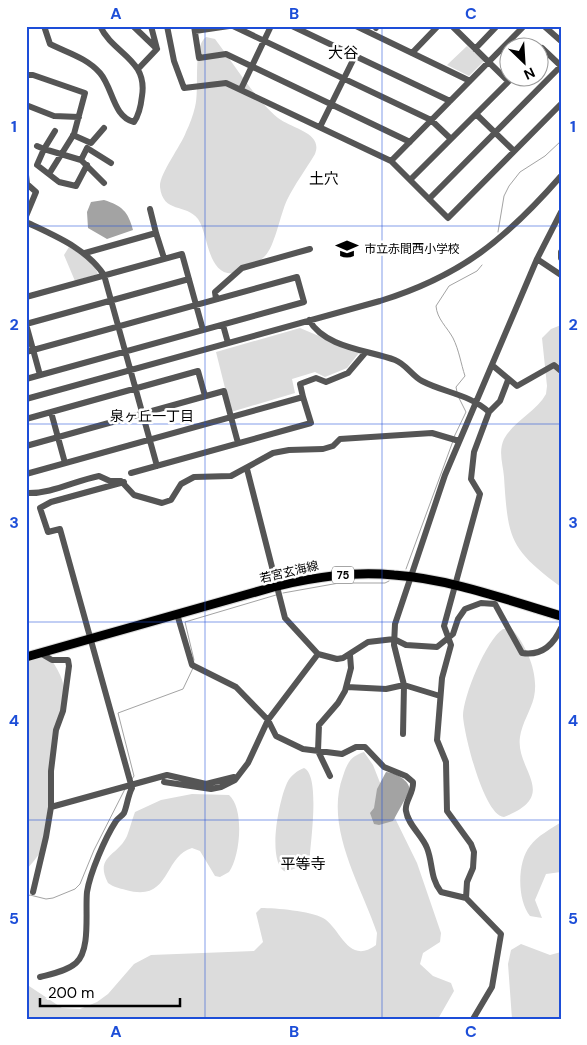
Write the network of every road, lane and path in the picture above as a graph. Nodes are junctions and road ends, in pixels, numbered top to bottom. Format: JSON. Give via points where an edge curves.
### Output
{"nodes":[{"id":1,"x":44,"y":26,"type":"edge"},
{"id":2,"x":100,"y":26,"type":"edge"},
{"id":3,"x":133,"y":26,"type":"edge"},
{"id":4,"x":151,"y":26,"type":"edge"},
{"id":5,"x":167,"y":26,"type":"edge"},
{"id":6,"x":229,"y":26,"type":"edge"},
{"id":7,"x":233,"y":26,"type":"edge"},
{"id":8,"x":271,"y":26,"type":"edge"},
{"id":9,"x":292,"y":26,"type":"edge"},
{"id":10,"x":356,"y":26,"type":"edge"},
{"id":11,"x":438,"y":26,"type":"edge"},
{"id":12,"x":452,"y":26,"type":"edge"},
{"id":13,"x":524,"y":26,"type":"edge"},
{"id":14,"x":544,"y":26,"type":"edge"},
{"id":15,"x":492,"y":28,"type":"edge"},
{"id":16,"x":194,"y":29,"type":"edge"},
{"id":17,"x":264,"y":41,"type":"junction"},
{"id":18,"x":561,"y":41,"type":"edge"},
{"id":19,"x":475,"y":48,"type":"junction"},
{"id":20,"x":157,"y":49,"type":"junction"},
{"id":21,"x":412,"y":53,"type":"junction"},
{"id":22,"x":354,"y":56,"type":"junction"},
{"id":23,"x":550,"y":56,"type":"edge"},
{"id":24,"x":488,"y":63,"type":"junction"},
{"id":25,"x":252,"y":66,"type":"junction"},
{"id":26,"x":561,"y":66,"type":"edge"},
{"id":27,"x":138,"y":69,"type":"junction"},
{"id":28,"x":500,"y":72,"type":"edge"},
{"id":29,"x":26,"y":76,"type":"edge"},
{"id":30,"x":344,"y":79,"type":"junction"},
{"id":31,"x":470,"y":80,"type":"junction"},
{"id":32,"x":501,"y":88,"type":"edge"},
{"id":33,"x":241,"y":89,"type":"junction"},
{"id":34,"x":450,"y":101,"type":"junction"},
{"id":35,"x":331,"y":104,"type":"junction"},
{"id":36,"x":26,"y":105,"type":"edge"},
{"id":37,"x":559,"y":107,"type":"edge"},
{"id":38,"x":476,"y":114,"type":"junction"},
{"id":39,"x":79,"y":117,"type":"junction"},
{"id":40,"x":431,"y":120,"type":"junction"},
{"id":41,"x":320,"y":127,"type":"junction"},
{"id":42,"x":104,"y":128,"type":"dead end"},
{"id":43,"x":55,"y":131,"type":"dead end"},
{"id":44,"x":495,"y":133,"type":"junction"},
{"id":45,"x":74,"y":135,"type":"junction"},
{"id":46,"x":451,"y":139,"type":"junction"},
{"id":47,"x":410,"y":142,"type":"junction"},
{"id":48,"x":41,"y":148,"type":"junction"},
{"id":49,"x":514,"y":151,"type":"junction"},
{"id":50,"x":62,"y":154,"type":"junction"},
{"id":51,"x":81,"y":160,"type":"junction"},
{"id":52,"x":111,"y":162,"type":"dead end"},
{"id":53,"x":391,"y":162,"type":"junction"},
{"id":54,"x":86,"y":166,"type":"junction"},
{"id":55,"x":49,"y":174,"type":"junction"},
{"id":56,"x":26,"y":175,"type":"edge"},
{"id":57,"x":561,"y":176,"type":"edge"},
{"id":58,"x":410,"y":180,"type":"junction"},
{"id":59,"x":104,"y":183,"type":"dead end"},
{"id":60,"x":429,"y":199,"type":"junction"},
{"id":61,"x":150,"y":209,"type":"dead end"},
{"id":62,"x":561,"y":212,"type":"edge"},
{"id":63,"x":26,"y":216,"type":"edge"},
{"id":64,"x":26,"y":222,"type":"edge"},
{"id":65,"x":156,"y":233,"type":"junction"},
{"id":66,"x":310,"y":249,"type":"dead end"},
{"id":67,"x":561,"y":252,"type":"edge"},
{"id":68,"x":85,"y":253,"type":"junction"},
{"id":69,"x":164,"y":258,"type":"junction"},
{"id":70,"x":561,"y":258,"type":"edge"},
{"id":71,"x":537,"y":259,"type":"junction"},
{"id":72,"x":104,"y":275,"type":"junction"},
{"id":73,"x":561,"y":275,"type":"edge"},
{"id":74,"x":189,"y":279,"type":"junction"},
{"id":75,"x":26,"y":297,"type":"edge"},
{"id":76,"x":216,"y":299,"type":"junction"},
{"id":77,"x":111,"y":301,"type":"junction"},
{"id":78,"x":196,"y":304,"type":"junction"},
{"id":79,"x":309,"y":320,"type":"junction"},
{"id":80,"x":26,"y":324,"type":"edge"},
{"id":81,"x":222,"y":325,"type":"junction"},
{"id":82,"x":118,"y":326,"type":"junction"},
{"id":83,"x":204,"y":330,"type":"junction"},
{"id":84,"x":228,"y":343,"type":"junction"},
{"id":85,"x":34,"y":350,"type":"junction"},
{"id":86,"x":26,"y":352,"type":"edge"},
{"id":87,"x":126,"y":352,"type":"junction"},
{"id":88,"x":366,"y":353,"type":"junction"},
{"id":89,"x":492,"y":365,"type":"junction"},
{"id":90,"x":130,"y":370,"type":"junction"},
{"id":91,"x":561,"y":371,"type":"edge"},
{"id":92,"x":40,"y":375,"type":"junction"},
{"id":93,"x":26,"y":379,"type":"edge"},
{"id":94,"x":508,"y":380,"type":"junction"},
{"id":95,"x":136,"y":388,"type":"junction"},
{"id":96,"x":205,"y":396,"type":"junction"},
{"id":97,"x":303,"y":397,"type":"junction"},
{"id":98,"x":26,"y":399,"type":"edge"},
{"id":99,"x":476,"y":401,"type":"junction"},
{"id":100,"x":50,"y":412,"type":"junction"},
{"id":101,"x":489,"y":412,"type":"junction"},
{"id":102,"x":143,"y":414,"type":"junction"},
{"id":103,"x":231,"y":417,"type":"junction"},
{"id":104,"x":26,"y":419,"type":"edge"},
{"id":105,"x":58,"y":437,"type":"junction"},
{"id":106,"x":150,"y":439,"type":"junction"},
{"id":107,"x":459,"y":441,"type":"junction"},
{"id":108,"x":238,"y":443,"type":"junction"},
{"id":109,"x":26,"y":446,"type":"edge"},
{"id":110,"x":65,"y":463,"type":"junction"},
{"id":111,"x":158,"y":466,"type":"junction"},
{"id":112,"x":247,"y":469,"type":"junction"},
{"id":113,"x":132,"y":473,"type":"dead end"},
{"id":114,"x":26,"y":474,"type":"edge"},
{"id":115,"x":124,"y":482,"type":"junction"},
{"id":116,"x":26,"y":493,"type":"edge"},
{"id":117,"x":411,"y":577,"type":"junction"},
{"id":118,"x":277,"y":586,"type":"junction"},
{"id":119,"x":454,"y":586,"type":"junction"},
{"id":120,"x":177,"y":614,"type":"junction"},
{"id":121,"x":561,"y":616,"type":"edge"},
{"id":122,"x":561,"y":628,"type":"edge"},
{"id":123,"x":450,"y":638,"type":"junction"},
{"id":124,"x":91,"y":639,"type":"junction"},
{"id":125,"x":394,"y":639,"type":"junction"},
{"id":126,"x":40,"y":653,"type":"junction"},
{"id":127,"x":318,"y":654,"type":"junction"},
{"id":128,"x":350,"y":655,"type":"junction"},
{"id":129,"x":26,"y":657,"type":"edge"},
{"id":130,"x":404,"y":685,"type":"junction"},
{"id":131,"x":347,"y":686,"type":"junction"},
{"id":132,"x":440,"y":696,"type":"junction"},
{"id":133,"x":268,"y":720,"type":"junction"},
{"id":134,"x":403,"y":734,"type":"dead end"},
{"id":135,"x":318,"y":751,"type":"junction"},
{"id":136,"x":242,"y":773,"type":"junction"},
{"id":137,"x":330,"y":776,"type":"dead end"},
{"id":138,"x":164,"y":782,"type":"dead end"},
{"id":139,"x":132,"y":783,"type":"junction"},
{"id":140,"x":51,"y":807,"type":"junction"},
{"id":141,"x":33,"y":892,"type":"dead end"},
{"id":142,"x":466,"y":898,"type":"junction"},
{"id":143,"x":40,"y":977,"type":"dead end"},
{"id":144,"x":473,"y":1019,"type":"edge"}],
"edges":[{"from":1,"to":27,"type":"street","via":[[50,44],[83,59],[99,72],[121,116],[134,122],[144,87]]},
{"from":2,"to":27,"type":"street"},
{"from":3,"to":20,"type":"street"},
{"from":4,"to":20,"type":"street"},
{"from":5,"to":33,"type":"street","via":[[184,88],[226,83]]},
{"from":6,"to":16,"type":"street"},
{"from":7,"to":17,"type":"street"},
{"from":8,"to":17,"type":"street"},
{"from":9,"to":22,"type":"street"},
{"from":10,"to":21,"type":"street"},
{"from":11,"to":21,"type":"street"},
{"from":12,"to":19,"type":"street"},
{"from":13,"to":24,"type":"street"},
{"from":14,"to":18,"type":"street"},
{"from":15,"to":19,"type":"street"},
{"from":16,"to":25,"type":"street","via":[[199,58],[226,54]]},
{"from":17,"to":25,"type":"street"},
{"from":17,"to":30,"type":"street"},
{"from":19,"to":24,"type":"street"},
{"from":20,"to":27,"type":"street"},
{"from":21,"to":31,"type":"street"},
{"from":22,"to":30,"type":"street"},
{"from":22,"to":34,"type":"street"},
{"from":23,"to":26,"type":"street"},
{"from":24,"to":28,"type":"street"},
{"from":24,"to":31,"type":"street"},
{"from":25,"to":33,"type":"street"},
{"from":25,"to":35,"type":"street"},
{"from":26,"to":44,"type":"street"},
{"from":29,"to":39,"type":"street","via":[[33,75],[85,93]]},
{"from":30,"to":35,"type":"street"},
{"from":30,"to":40,"type":"street"},
{"from":31,"to":34,"type":"street"},
{"from":32,"to":38,"type":"street"},
{"from":33,"to":41,"type":"street"},
{"from":34,"to":40,"type":"street"},
{"from":35,"to":41,"type":"street"},
{"from":35,"to":47,"type":"street"},
{"from":36,"to":39,"type":"street","via":[[54,116]]},
{"from":37,"to":49,"type":"street"},
{"from":38,"to":44,"type":"street"},
{"from":38,"to":46,"type":"street"},
{"from":39,"to":45,"type":"street"},
{"from":40,"to":46,"type":"street"},
{"from":40,"to":47,"type":"street"},
{"from":41,"to":53,"type":"street"},
{"from":42,"to":45,"type":"street","via":[[91,143]]},
{"from":43,"to":48,"type":"street"},
{"from":44,"to":49,"type":"street"},
{"from":44,"to":60,"type":"street"},
{"from":45,"to":50,"type":"street"},
{"from":46,"to":58,"type":"street"},
{"from":47,"to":53,"type":"street"},
{"from":48,"to":50,"type":"street"},
{"from":48,"to":55,"type":"street","via":[[37,165]]},
{"from":49,"to":60,"type":"street","via":[[448,218]]},
{"from":50,"to":51,"type":"street"},
{"from":50,"to":55,"type":"street"},
{"from":51,"to":52,"type":"street","via":[[87,148]]},
{"from":51,"to":54,"type":"street"},
{"from":53,"to":58,"type":"street"},
{"from":54,"to":55,"type":"street","via":[[76,186],[59,182]]},
{"from":54,"to":59,"type":"street"},
{"from":56,"to":63,"type":"street","via":[[27,184],[36,192]]},
{"from":57,"to":79,"type":"street","via":[[509,232],[453,271],[396,296]]},
{"from":58,"to":60,"type":"street"},
{"from":61,"to":65,"type":"street"},
{"from":62,"to":71,"type":"street"},
{"from":64,"to":68,"type":"street"},
{"from":65,"to":68,"type":"street"},
{"from":65,"to":69,"type":"street"},
{"from":66,"to":76,"type":"street","via":[[242,268],[215,292]]},
{"from":67,"to":70,"type":"street"},
{"from":68,"to":72,"type":"street"},
{"from":69,"to":72,"type":"street"},
{"from":69,"to":74,"type":"street","via":[[182,254]]},
{"from":71,"to":73,"type":"street"},
{"from":71,"to":89,"type":"street"},
{"from":72,"to":75,"type":"street"},
{"from":72,"to":77,"type":"street"},
{"from":74,"to":77,"type":"street"},
{"from":74,"to":78,"type":"street"},
{"from":76,"to":78,"type":"street"},
{"from":76,"to":81,"type":"street","via":[[296,277],[304,302]]},
{"from":77,"to":80,"type":"street"},
{"from":77,"to":82,"type":"street"},
{"from":78,"to":82,"type":"street"},
{"from":78,"to":83,"type":"street"},
{"from":79,"to":84,"type":"street"},
{"from":79,"to":88,"type":"street","via":[[319,332]]},
{"from":80,"to":85,"type":"street"},
{"from":81,"to":83,"type":"street"},
{"from":81,"to":84,"type":"street"},
{"from":82,"to":85,"type":"street"},
{"from":82,"to":87,"type":"street"},
{"from":83,"to":87,"type":"street"},
{"from":84,"to":90,"type":"street"},
{"from":85,"to":86,"type":"street"},
{"from":85,"to":92,"type":"street"},
{"from":87,"to":90,"type":"street"},
{"from":87,"to":92,"type":"street"},
{"from":88,"to":97,"type":"street","via":[[348,373],[326,382],[316,378],[300,384]]},
{"from":88,"to":99,"type":"street","via":[[396,360],[422,381]]},
{"from":89,"to":94,"type":"street"},
{"from":89,"to":99,"type":"street"},
{"from":90,"to":95,"type":"street"},
{"from":90,"to":98,"type":"street"},
{"from":91,"to":94,"type":"street","via":[[554,365],[517,386]]},
{"from":92,"to":93,"type":"street"},
{"from":94,"to":101,"type":"street","via":[[500,401]]},
{"from":95,"to":96,"type":"street","via":[[198,371]]},
{"from":95,"to":100,"type":"street"},
{"from":95,"to":102,"type":"street"},
{"from":96,"to":102,"type":"street"},
{"from":96,"to":103,"type":"street","via":[[224,391]]},
{"from":97,"to":103,"type":"street"},
{"from":97,"to":108,"type":"street","via":[[310,423]]},
{"from":99,"to":101,"type":"street"},
{"from":99,"to":107,"type":"street"},
{"from":100,"to":104,"type":"street"},
{"from":100,"to":105,"type":"street"},
{"from":101,"to":119,"type":"street","via":[[474,452],[470,477],[480,494]]},
{"from":102,"to":105,"type":"street"},
{"from":102,"to":106,"type":"street"},
{"from":103,"to":106,"type":"street"},
{"from":103,"to":108,"type":"street"},
{"from":105,"to":109,"type":"street"},
{"from":105,"to":110,"type":"street"},
{"from":106,"to":110,"type":"street"},
{"from":106,"to":111,"type":"street"},
{"from":107,"to":112,"type":"street","via":[[432,433],[347,438],[323,449],[273,453]]},
{"from":107,"to":117,"type":"street"},
{"from":108,"to":111,"type":"street"},
{"from":110,"to":114,"type":"street"},
{"from":111,"to":113,"type":"street"},
{"from":112,"to":115,"type":"street","via":[[231,476],[194,477],[181,484],[171,500],[162,503],[134,495]]},
{"from":112,"to":118,"type":"street"},
{"from":115,"to":116,"type":"street","via":[[99,476],[46,493]]},
{"from":115,"to":124,"type":"street","via":[[40,508],[48,532],[60,529]]},
{"from":117,"to":118,"type":"main road","name":"若宮玄海線","number":"75","via":[[352,574]]},
{"from":117,"to":119,"type":"main road","name":"若宮玄海線","number":"75"},
{"from":117,"to":125,"type":"street","via":[[395,624]]},
{"from":118,"to":120,"type":"main road","name":"若宮玄海線","number":"75"},
{"from":118,"to":127,"type":"street","via":[[288,623]]},
{"from":119,"to":121,"type":"main road","name":"若宮玄海線","number":"75"},
{"from":119,"to":123,"type":"street","via":[[444,626]]},
{"from":120,"to":124,"type":"main road","name":"若宮玄海線","number":"75"},
{"from":120,"to":133,"type":"street","via":[[192,665],[236,687]]},
{"from":122,"to":123,"type":"street","via":[[549,647],[531,654],[522,653],[503,614],[496,604],[489,602],[465,610]]},
{"from":123,"to":125,"type":"street","via":[[437,647],[406,645]]},
{"from":123,"to":132,"type":"street","via":[[450,656]]},
{"from":124,"to":126,"type":"main road","name":"若宮玄海線","number":"75"},
{"from":124,"to":139,"type":"street"},
{"from":125,"to":128,"type":"street","via":[[368,642]]},
{"from":125,"to":130,"type":"street"},
{"from":126,"to":129,"type":"main road","name":"若宮玄海線","number":"75"},
{"from":126,"to":140,"type":"street","via":[[52,660],[70,662],[50,771]]},
{"from":127,"to":128,"type":"street","via":[[337,659]]},
{"from":127,"to":133,"type":"street"},
{"from":128,"to":131,"type":"street"},
{"from":130,"to":131,"type":"street","via":[[386,689]]},
{"from":130,"to":132,"type":"street"},
{"from":130,"to":134,"type":"street"},
{"from":131,"to":135,"type":"street","via":[[338,703],[319,725]]},
{"from":132,"to":142,"type":"street","via":[[436,740],[446,762],[447,811],[474,852]]},
{"from":133,"to":135,"type":"street","via":[[276,736],[303,749]]},
{"from":133,"to":136,"type":"street"},
{"from":135,"to":137,"type":"street"},
{"from":135,"to":142,"type":"street","via":[[342,754],[356,747],[365,747],[384,767],[413,782],[414,789],[405,808],[407,817],[427,848],[436,886],[441,892]]},
{"from":136,"to":138,"type":"street","via":[[228,784],[211,789]]},
{"from":136,"to":139,"type":"street","via":[[206,784],[167,775]]},
{"from":139,"to":140,"type":"street"},
{"from":139,"to":143,"type":"street","via":[[124,812],[116,821],[91,876],[82,953],[76,963]]},
{"from":140,"to":141,"type":"street"},
{"from":142,"to":144,"type":"street","via":[[501,934],[492,987]]}]}
